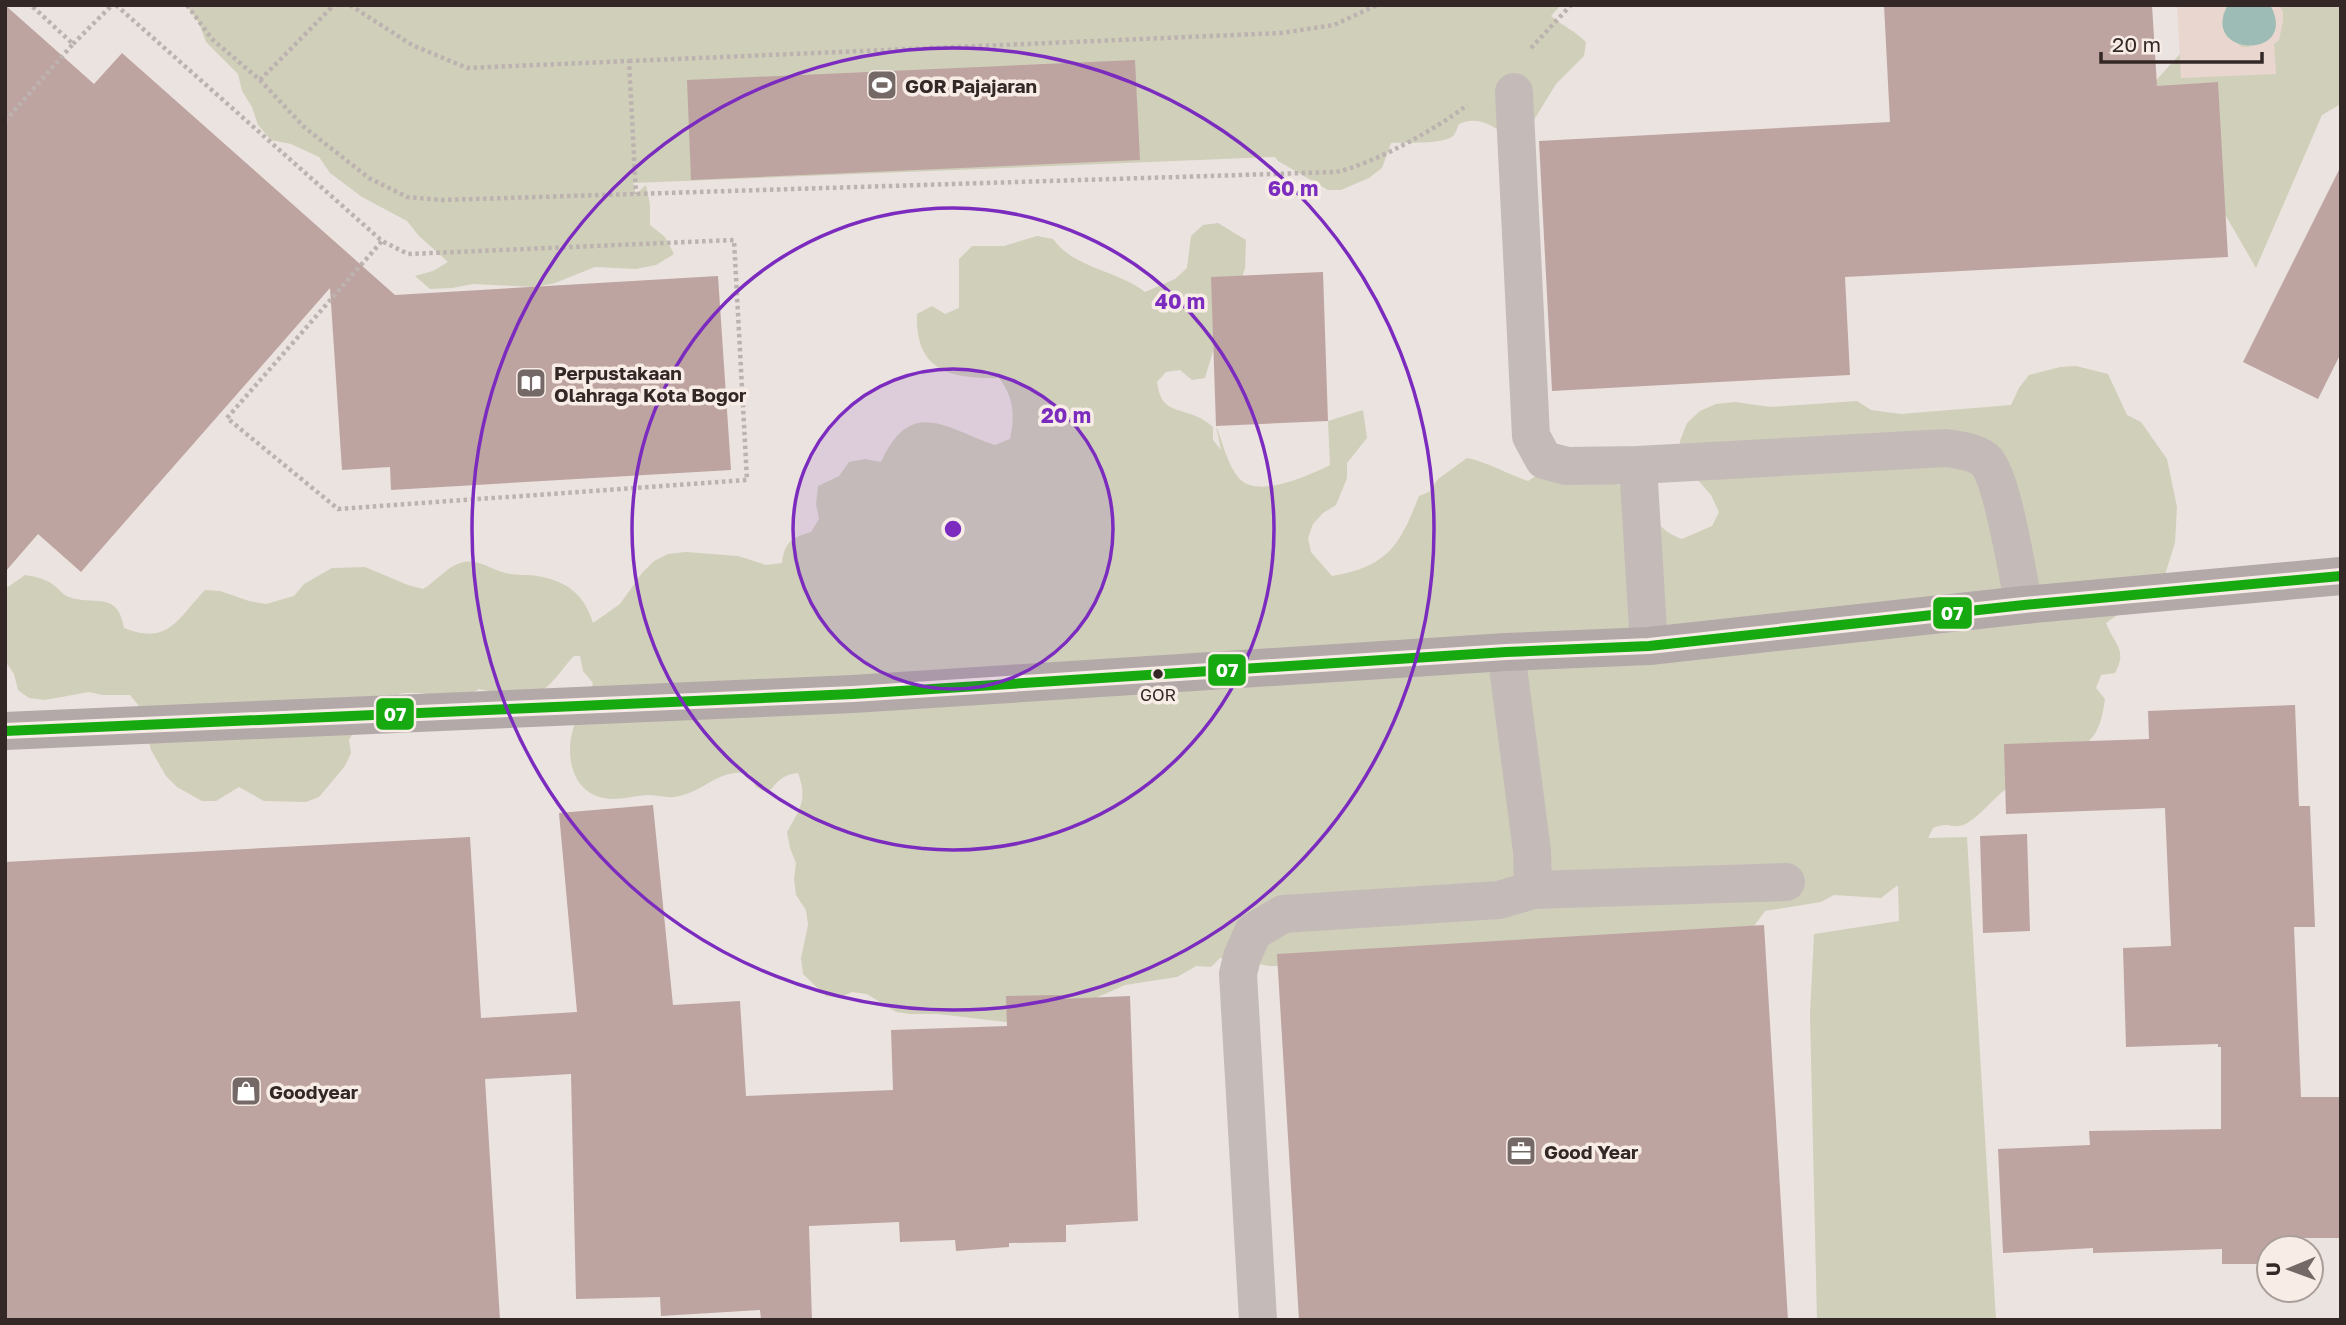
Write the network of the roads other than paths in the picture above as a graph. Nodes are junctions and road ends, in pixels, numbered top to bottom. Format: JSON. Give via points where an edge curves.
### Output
{"nodes":[{"id":1,"x":1514,"y":92,"type":"dead end"},
{"id":2,"x":1638,"y":465,"type":"junction"},
{"id":3,"x":2341,"y":576,"type":"edge"},
{"id":4,"x":2024,"y":605,"type":"junction"},
{"id":5,"x":1649,"y":646,"type":"junction"},
{"id":6,"x":1506,"y":652,"type":"junction"},
{"id":7,"x":5,"y":731,"type":"edge"},
{"id":8,"x":1786,"y":883,"type":"dead end"},
{"id":9,"x":1533,"y":890,"type":"junction"},
{"id":10,"x":1258,"y":1320,"type":"edge"}],
"edges":[{"from":1,"to":2,"type":"lane","via":[[1531,436],[1544,460],[1567,466]]},
{"from":2,"to":4,"type":"lane","via":[[1946,447],[1966,452],[1985,460],[1997,480]]},
{"from":2,"to":5,"type":"lane"},
{"from":3,"to":4,"type":"main road"},
{"from":4,"to":5,"type":"main road"},
{"from":5,"to":6,"type":"main road"},
{"from":6,"to":7,"type":"main road","via":[[853,694]]},
{"from":6,"to":9,"type":"lane"},
{"from":8,"to":9,"type":"lane"},
{"from":9,"to":10,"type":"lane","via":[[1499,900],[1283,914],[1253,932],[1238,974]]}]}
